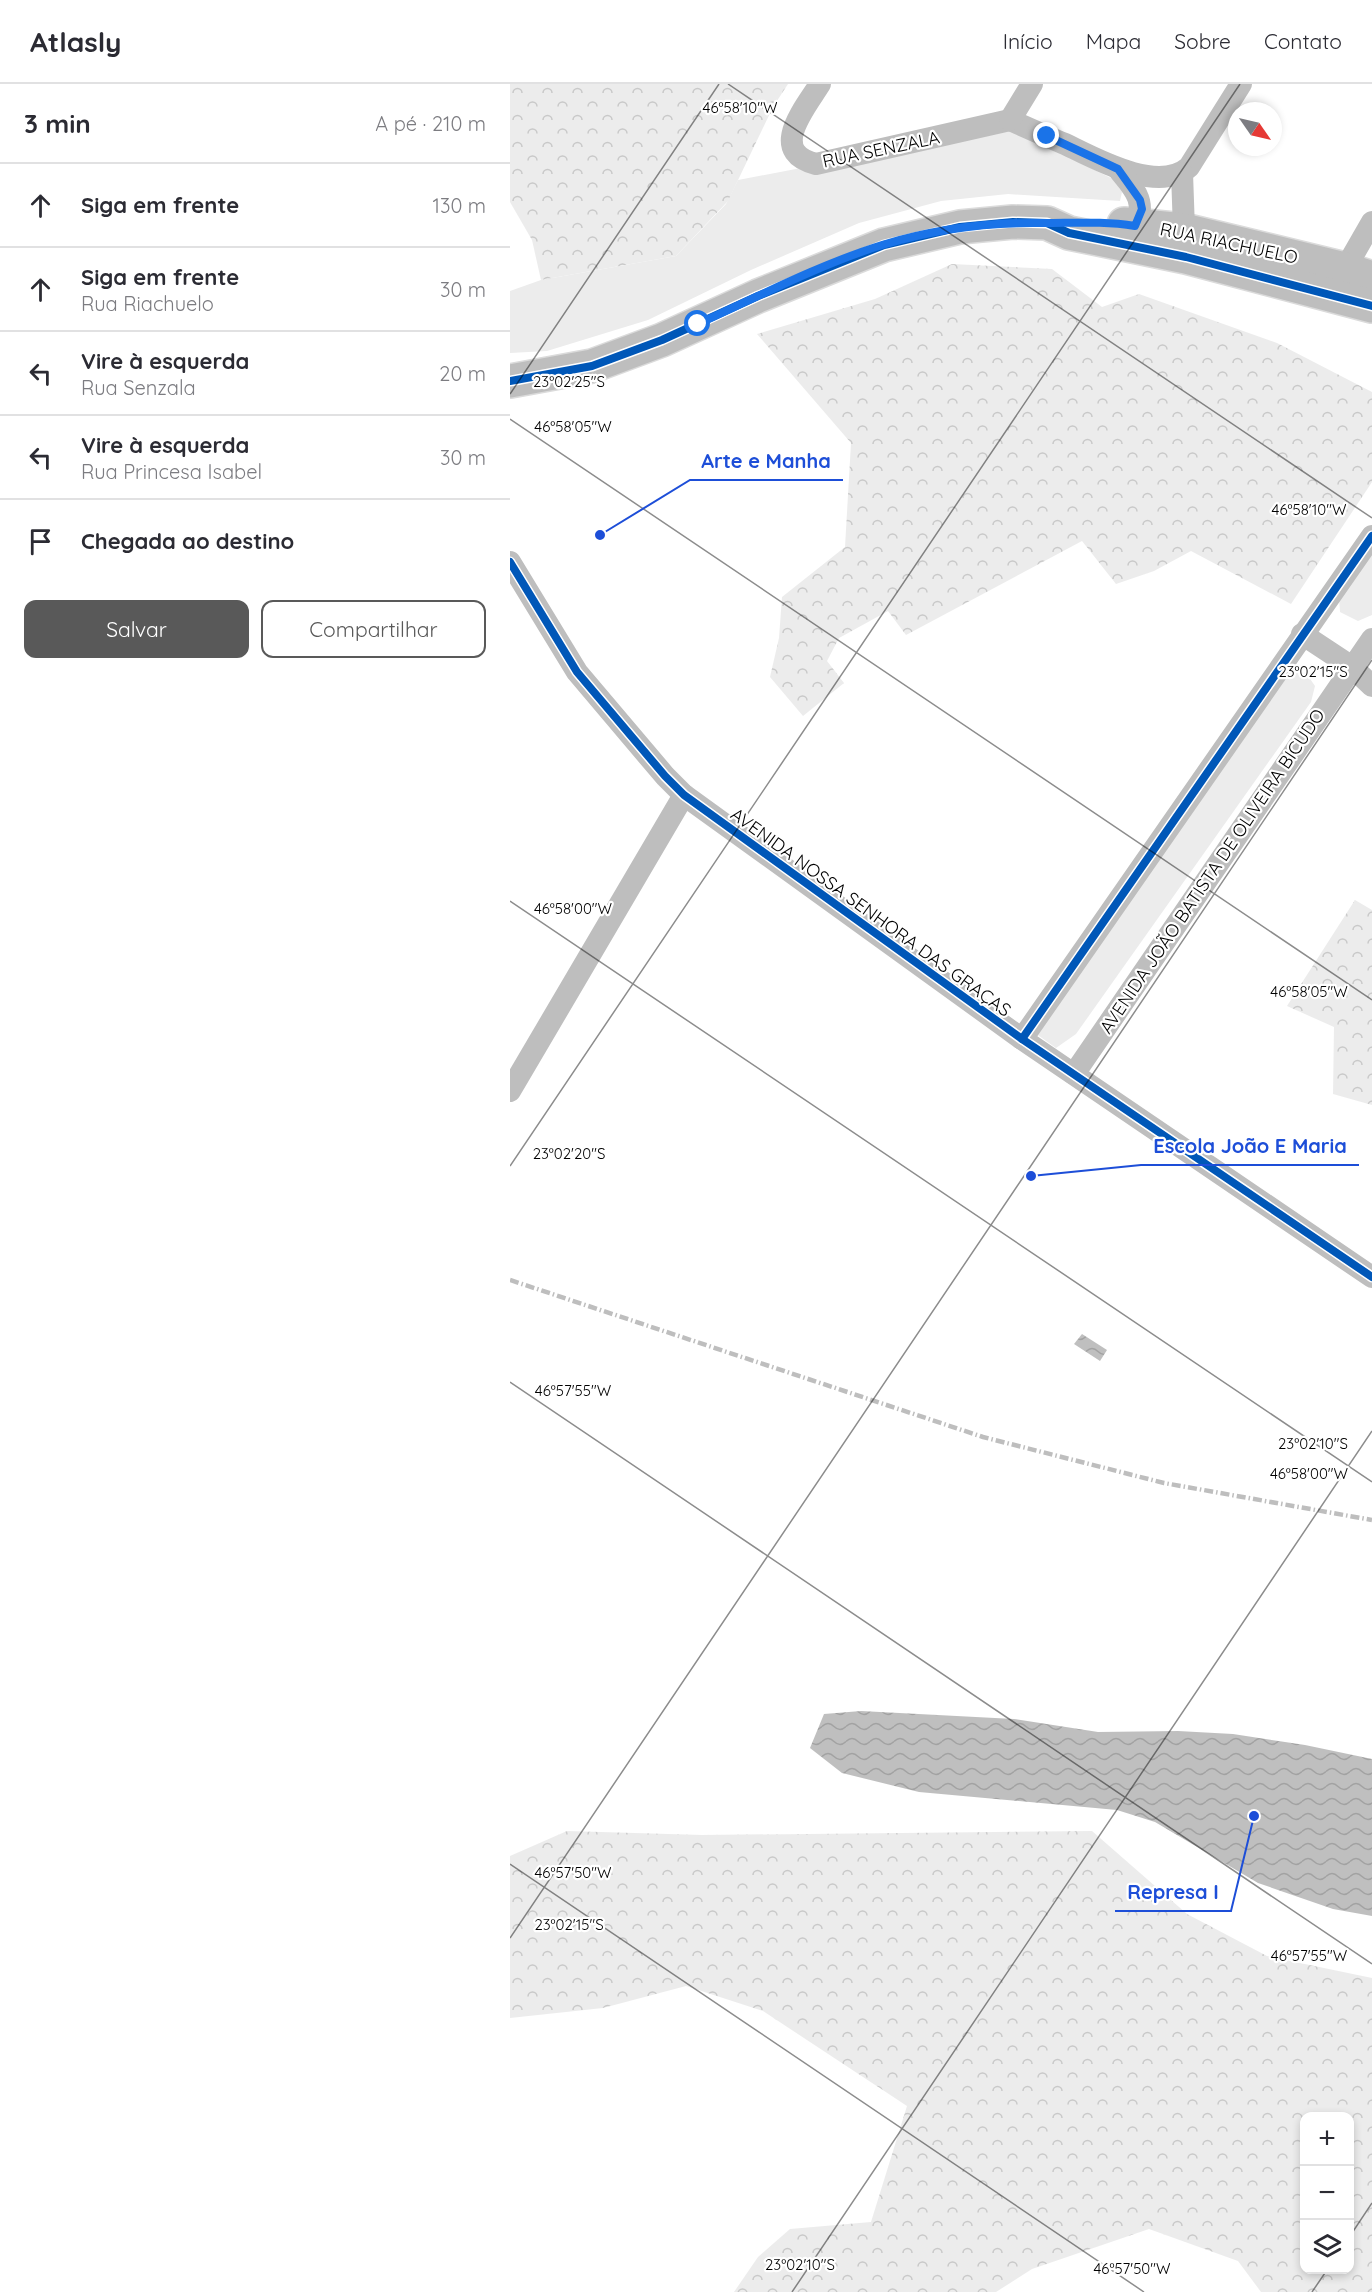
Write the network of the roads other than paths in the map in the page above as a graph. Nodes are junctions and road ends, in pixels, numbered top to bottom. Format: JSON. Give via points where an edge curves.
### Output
{"nodes":[{"id":1,"x":820,"y":84,"type":"edge"},
{"id":2,"x":1032,"y":84,"type":"edge"},
{"id":3,"x":1241,"y":84,"type":"edge"},
{"id":4,"x":1010,"y":120,"type":"junction"},
{"id":5,"x":1118,"y":169,"type":"junction"},
{"id":6,"x":1182,"y":173,"type":"junction"},
{"id":7,"x":1372,"y":222,"type":"edge"},
{"id":8,"x":1047,"y":223,"type":"junction"},
{"id":9,"x":1135,"y":226,"type":"junction"},
{"id":10,"x":1184,"y":230,"type":"junction"},
{"id":11,"x":1358,"y":274,"type":"edge"},
{"id":12,"x":1372,"y":306,"type":"edge"},
{"id":13,"x":510,"y":381,"type":"edge"},
{"id":14,"x":1372,"y":536,"type":"edge"},
{"id":15,"x":510,"y":562,"type":"edge"},
{"id":16,"x":1302,"y":634,"type":"junction"},
{"id":17,"x":1372,"y":639,"type":"edge"},
{"id":18,"x":1352,"y":666,"type":"junction"},
{"id":19,"x":1372,"y":686,"type":"edge"},
{"id":20,"x":684,"y":795,"type":"junction"},
{"id":21,"x":1022,"y":1040,"type":"junction"},
{"id":22,"x":1074,"y":1074,"type":"junction"},
{"id":23,"x":510,"y":1091,"type":"edge"},
{"id":24,"x":1372,"y":1277,"type":"edge"}],
"edges":[{"from":1,"to":4,"type":"street","name":"RUA SENZALA","via":[[796,123],[791,140],[799,157],[816,164]]},
{"from":2,"to":4,"type":"street"},
{"from":3,"to":6,"type":"street","via":[[1197,156]]},
{"from":4,"to":5,"type":"street"},
{"from":5,"to":6,"type":"street","via":[[1150,176]]},
{"from":5,"to":9,"type":"street","via":[[1140,200],[1142,209]]},
{"from":6,"to":10,"type":"street"},
{"from":7,"to":11,"type":"street"},
{"from":8,"to":9,"type":"main road","name":"RUA RIACHUELO","via":[[1093,221]]},
{"from":8,"to":12,"type":"main road","via":[[1069,233],[1186,257]]},
{"from":8,"to":13,"type":"main road","name":"RUA RIACHUELO","via":[[960,227],[884,245],[642,348],[592,366]]},
{"from":9,"to":10,"type":"main road","name":"RUA RIACHUELO"},
{"from":10,"to":11,"type":"main road","name":"RUA RIACHUELO"},
{"from":14,"to":16,"type":"street"},
{"from":15,"to":20,"type":"street","name":"AVENIDA NOSSA SENHORA DAS GRAÇAS","via":[[577,672]]},
{"from":16,"to":18,"type":"street"},
{"from":16,"to":21,"type":"street"},
{"from":17,"to":18,"type":"street","name":"AVENIDA JOÃO BATISTA DE OLIVEIRA BICUDO"},
{"from":18,"to":19,"type":"street"},
{"from":18,"to":22,"type":"street","name":"AVENIDA JOÃO BATISTA DE OLIVEIRA BICUDO"},
{"from":20,"to":21,"type":"street","name":"AVENIDA NOSSA SENHORA DAS GRAÇAS"},
{"from":20,"to":23,"type":"street"},
{"from":21,"to":22,"type":"street","name":"AVENIDA NOSSA SENHORA DAS GRAÇAS"},
{"from":22,"to":24,"type":"street","name":"AVENIDA NOSSA SENHORA DAS GRAÇAS"}]}
